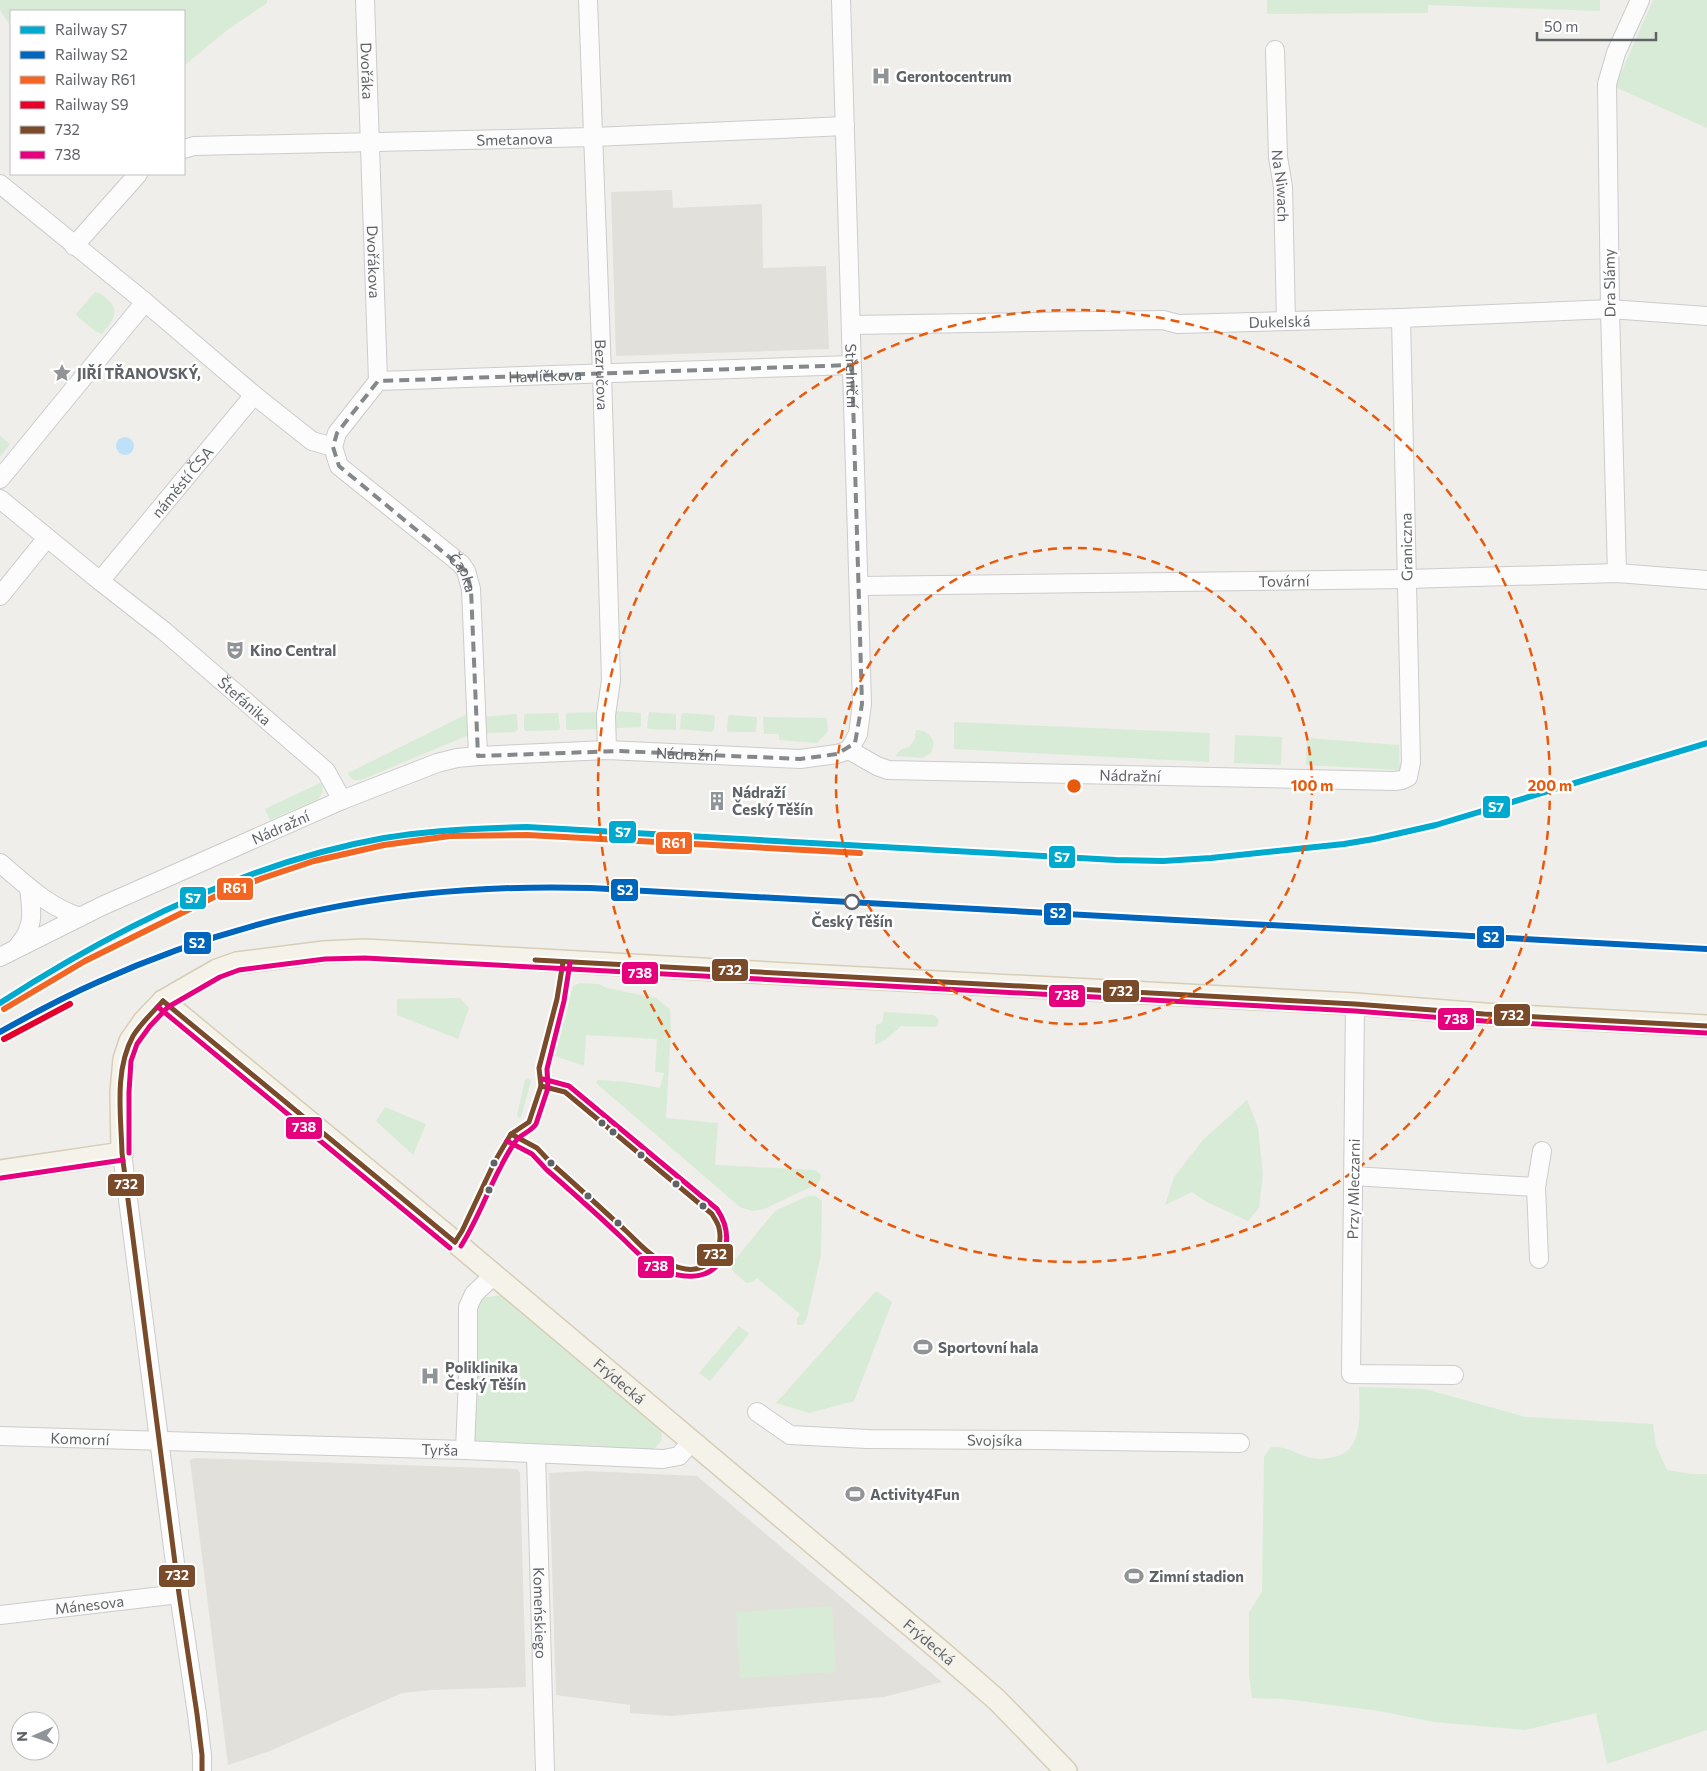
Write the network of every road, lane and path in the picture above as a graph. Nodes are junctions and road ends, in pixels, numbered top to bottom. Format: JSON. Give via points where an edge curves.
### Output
{"nodes":[{"id":1,"x":365,"y":0,"type":"edge"},
{"id":2,"x":588,"y":0,"type":"edge"},
{"id":3,"x":841,"y":0,"type":"edge"},
{"id":4,"x":1640,"y":0,"type":"edge"},
{"id":5,"x":1275,"y":50,"type":"dead end"},
{"id":6,"x":845,"y":126,"type":"junction"},
{"id":7,"x":594,"y":137,"type":"junction"},
{"id":8,"x":369,"y":143,"type":"junction"},
{"id":9,"x":185,"y":149,"type":"edge"},
{"id":10,"x":137,"y":175,"type":"edge"},
{"id":11,"x":3,"y":194,"type":"edge"},
{"id":12,"x":74,"y":246,"type":"junction"},
{"id":13,"x":145,"y":302,"type":"junction"},
{"id":14,"x":1610,"y":309,"type":"junction"},
{"id":15,"x":1707,"y":316,"type":"edge"},
{"id":16,"x":1400,"y":318,"type":"junction"},
{"id":17,"x":1286,"y":321,"type":"junction"},
{"id":18,"x":852,"y":325,"type":"junction"},
{"id":19,"x":852,"y":365,"type":"junction"},
{"id":20,"x":602,"y":374,"type":"junction"},
{"id":21,"x":378,"y":382,"type":"junction"},
{"id":22,"x":254,"y":395,"type":"junction"},
{"id":23,"x":333,"y":447,"type":"junction"},
{"id":24,"x":0,"y":479,"type":"edge"},
{"id":25,"x":0,"y":498,"type":"edge"},
{"id":26,"x":47,"y":538,"type":"junction"},
{"id":27,"x":1617,"y":573,"type":"junction"},
{"id":28,"x":1407,"y":580,"type":"junction"},
{"id":29,"x":1707,"y":580,"type":"edge"},
{"id":30,"x":100,"y":581,"type":"junction"},
{"id":31,"x":860,"y":586,"type":"junction"},
{"id":32,"x":0,"y":596,"type":"edge"},
{"id":33,"x":607,"y":750,"type":"junction"},
{"id":34,"x":850,"y":750,"type":"junction"},
{"id":35,"x":478,"y":756,"type":"junction"},
{"id":36,"x":1408,"y":777,"type":"joint"},
{"id":37,"x":342,"y":800,"type":"junction"},
{"id":38,"x":0,"y":863,"type":"edge"},
{"id":39,"x":29,"y":888,"type":"junction"},
{"id":40,"x":80,"y":917,"type":"junction"},
{"id":41,"x":18,"y":947,"type":"junction"},
{"id":42,"x":0,"y":957,"type":"edge"},
{"id":43,"x":163,"y":1001,"type":"junction"},
{"id":44,"x":1355,"y":1004,"type":"junction"},
{"id":45,"x":1707,"y":1026,"type":"edge"},
{"id":46,"x":1542,"y":1150,"type":"dead end"},
{"id":47,"x":122,"y":1153,"type":"junction"},
{"id":48,"x":0,"y":1171,"type":"edge"},
{"id":49,"x":1353,"y":1176,"type":"junction"},
{"id":50,"x":1536,"y":1188,"type":"junction"},
{"id":51,"x":1539,"y":1259,"type":"dead end"},
{"id":52,"x":494,"y":1275,"type":"junction"},
{"id":53,"x":1454,"y":1375,"type":"dead end"},
{"id":54,"x":757,"y":1412,"type":"dead end"},
{"id":55,"x":0,"y":1436,"type":"edge"},
{"id":56,"x":160,"y":1439,"type":"junction"},
{"id":57,"x":182,"y":1440,"type":"joint"},
{"id":58,"x":692,"y":1441,"type":"junction"},
{"id":59,"x":1240,"y":1443,"type":"dead end"},
{"id":60,"x":466,"y":1450,"type":"junction"},
{"id":61,"x":536,"y":1454,"type":"junction"},
{"id":62,"x":179,"y":1594,"type":"junction"},
{"id":63,"x":0,"y":1615,"type":"edge"},
{"id":64,"x":202,"y":1771,"type":"edge"},
{"id":65,"x":545,"y":1771,"type":"edge"},
{"id":66,"x":1066,"y":1771,"type":"edge"}],
"edges":[{"from":1,"to":8,"type":"street","name":"Dvořáka"},
{"from":2,"to":7,"type":"street","name":"Bezručova"},
{"from":3,"to":6,"type":"street","name":"Střelniční"},
{"from":4,"to":14,"type":"street","name":"Dra Slámy","via":[[1616,53],[1607,84]]},
{"from":5,"to":17,"type":"street","name":"Na Niwach"},
{"from":6,"to":7,"type":"street","name":"Smetanova"},
{"from":6,"to":18,"type":"street","name":"Střelniční"},
{"from":7,"to":8,"type":"street","name":"Smetanova"},
{"from":7,"to":20,"type":"street","name":"Bezručova"},
{"from":8,"to":9,"type":"street","name":"Smetanova"},
{"from":8,"to":21,"type":"street","name":"Dvořákova"},
{"from":10,"to":12,"type":"street"},
{"from":11,"to":12,"type":"street"},
{"from":12,"to":13,"type":"street"},
{"from":13,"to":22,"type":"street"},
{"from":13,"to":24,"type":"street"},
{"from":14,"to":15,"type":"street","name":"Dukelská"},
{"from":14,"to":16,"type":"street","name":"Dukelská"},
{"from":14,"to":27,"type":"street","name":"Dra Slámy"},
{"from":16,"to":17,"type":"street","name":"Dukelská"},
{"from":16,"to":28,"type":"street","name":"Graniczna"},
{"from":17,"to":18,"type":"street","name":"Dukelská"},
{"from":18,"to":19,"type":"street","name":"Střelniční"},
{"from":19,"to":20,"type":"street","name":"Havlíčkova"},
{"from":19,"to":31,"type":"street","name":"Střelniční"},
{"from":20,"to":21,"type":"street","name":"Havlíčkova"},
{"from":20,"to":33,"type":"street","name":"Bezručova","via":[[611,680],[606,715]]},
{"from":21,"to":23,"type":"street","via":[[337,433]]},
{"from":22,"to":23,"type":"street","via":[[312,441]]},
{"from":22,"to":30,"type":"street","name":"náměstí ČSA"},
{"from":23,"to":35,"type":"street","name":"Čapka","via":[[339,466],[466,571],[472,589]]},
{"from":25,"to":26,"type":"street"},
{"from":26,"to":30,"type":"street"},
{"from":26,"to":32,"type":"street"},
{"from":27,"to":28,"type":"street","name":"Tovární"},
{"from":27,"to":29,"type":"street","name":"Tovární"},
{"from":28,"to":31,"type":"street","name":"Tovární"},
{"from":28,"to":36,"type":"street","name":"Graniczna"},
{"from":30,"to":37,"type":"street","name":"Štefánika","via":[[164,631],[326,771]]},
{"from":31,"to":34,"type":"street","name":"Střelniční","via":[[862,710],[858,734]]},
{"from":33,"to":34,"type":"street","name":"Nádražní","via":[[800,759]]},
{"from":33,"to":35,"type":"street","name":"Nádražní"},
{"from":34,"to":36,"type":"street","name":"Nádražní","via":[[888,770],[1394,781]]},
{"from":35,"to":37,"type":"street","name":"Nádražní","via":[[437,763]]},
{"from":37,"to":40,"type":"street","name":"Nádražní"},
{"from":38,"to":39,"type":"street"},
{"from":39,"to":40,"type":"street","via":[[57,908]]},
{"from":39,"to":41,"type":"street","via":[[32,919],[26,937]]},
{"from":40,"to":41,"type":"street","name":"Nádražní"},
{"from":41,"to":42,"type":"street","name":"Nádražní"},
{"from":43,"to":44,"type":"main road","via":[[217,970],[237,963],[365,950]]},
{"from":43,"to":47,"type":"main road","via":[[144,1020],[130,1041],[124,1059]]},
{"from":43,"to":52,"type":"main road","name":"Frýdecká"},
{"from":44,"to":45,"type":"main road"},
{"from":44,"to":49,"type":"street","name":"Przy Mleczarni"},
{"from":46,"to":50,"type":"street"},
{"from":47,"to":48,"type":"main road"},
{"from":47,"to":56,"type":"street"},
{"from":49,"to":50,"type":"street"},
{"from":49,"to":53,"type":"street","name":"Przy Mleczarni","via":[[1351,1374]]},
{"from":50,"to":51,"type":"street"},
{"from":52,"to":58,"type":"main road","name":"Frýdecká"},
{"from":52,"to":60,"type":"street","via":[[474,1294],[468,1307]]},
{"from":54,"to":59,"type":"street","name":"Svojsíka","via":[[790,1435],[867,1440]]},
{"from":55,"to":56,"type":"street","name":"Komorní"},
{"from":56,"to":57,"type":"street","name":"Komorní"},
{"from":56,"to":62,"type":"street"},
{"from":57,"to":60,"type":"street","name":"Tyrša"},
{"from":58,"to":61,"type":"street","name":"Tyrša","via":[[679,1456],[663,1459]]},
{"from":58,"to":66,"type":"main road","name":"Frýdecká","via":[[991,1694]]},
{"from":60,"to":61,"type":"street","name":"Tyrša"},
{"from":61,"to":65,"type":"street","name":"Komeńskiego"},
{"from":62,"to":63,"type":"street","name":"Mánesova"},
{"from":62,"to":64,"type":"street"}]}
